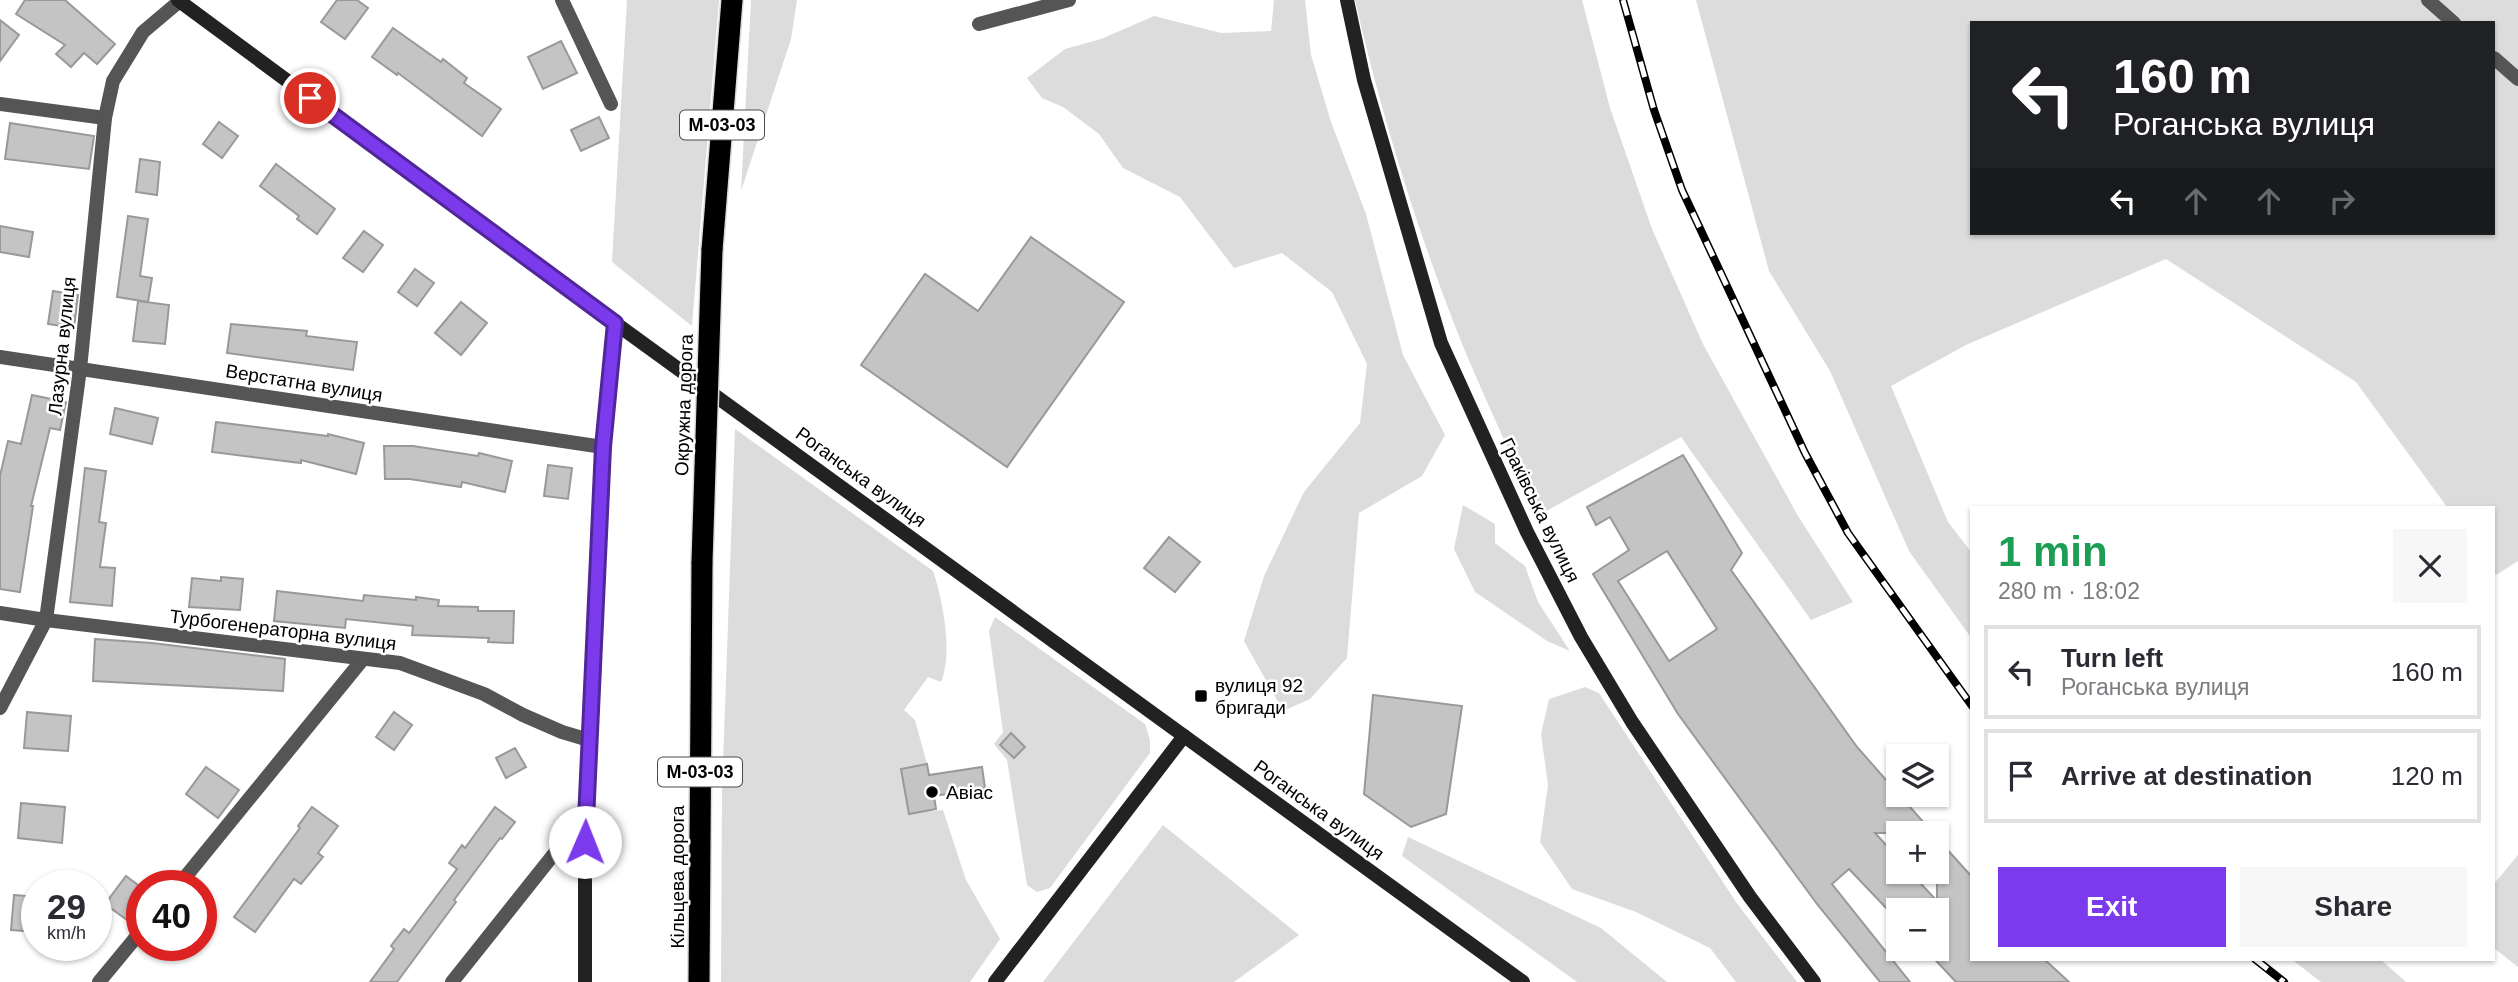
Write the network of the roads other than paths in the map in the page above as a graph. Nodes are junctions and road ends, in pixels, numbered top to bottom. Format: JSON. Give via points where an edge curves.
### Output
{"nodes":[{"id":1,"x":179,"y":0,"type":"edge"},
{"id":2,"x":562,"y":0,"type":"edge"},
{"id":3,"x":732,"y":0,"type":"edge"},
{"id":4,"x":1069,"y":0,"type":"edge"},
{"id":5,"x":1347,"y":0,"type":"edge"},
{"id":6,"x":2428,"y":0,"type":"edge"},
{"id":7,"x":2452,"y":21,"type":"edge"},
{"id":8,"x":979,"y":24,"type":"dead end"},
{"id":9,"x":2495,"y":59,"type":"edge"},
{"id":10,"x":2518,"y":79,"type":"edge"},
{"id":11,"x":0,"y":104,"type":"edge"},
{"id":12,"x":611,"y":104,"type":"dead end"},
{"id":13,"x":105,"y":118,"type":"junction"},
{"id":14,"x":615,"y":323,"type":"junction"},
{"id":15,"x":0,"y":357,"type":"edge"},
{"id":16,"x":80,"y":369,"type":"junction"},
{"id":17,"x":603,"y":447,"type":"junction"},
{"id":18,"x":702,"y":562,"type":"joint"},
{"id":19,"x":0,"y":613,"type":"edge"},
{"id":20,"x":46,"y":620,"type":"junction"},
{"id":21,"x":363,"y":659,"type":"junction"},
{"id":22,"x":0,"y":708,"type":"edge"},
{"id":23,"x":1184,"y":736,"type":"junction"},
{"id":24,"x":589,"y":740,"type":"junction"},
{"id":25,"x":585,"y":814,"type":"junction"},
{"id":26,"x":191,"y":870,"type":"edge"},
{"id":27,"x":126,"y":949,"type":"edge"},
{"id":28,"x":99,"y":982,"type":"edge"},
{"id":29,"x":452,"y":982,"type":"edge"},
{"id":30,"x":585,"y":982,"type":"edge"},
{"id":31,"x":699,"y":982,"type":"edge"},
{"id":32,"x":995,"y":982,"type":"edge"},
{"id":33,"x":1523,"y":982,"type":"edge"},
{"id":34,"x":1814,"y":982,"type":"edge"}],
"edges":[{"from":1,"to":13,"type":"street","name":"Лазурна вулиця","via":[[137,41],[113,80]]},
{"from":1,"to":14,"type":"street","name":"Роганська вулиця"},
{"from":2,"to":12,"type":"street"},
{"from":3,"to":18,"type":"highway","name":"Окружна дорога","number":"М-03-03","bridge":true,"via":[[712,250]]},
{"from":4,"to":8,"type":"street"},
{"from":5,"to":34,"type":"street","name":"Граківська вулиця","via":[[1367,93],[1441,342],[1527,532],[1610,688],[1750,897]]},
{"from":6,"to":7,"type":"street"},
{"from":9,"to":10,"type":"street"},
{"from":11,"to":13,"type":"street"},
{"from":13,"to":16,"type":"street","name":"Лазурна вулиця"},
{"from":14,"to":17,"type":"street"},
{"from":14,"to":23,"type":"street","name":"Роганська вулиця"},
{"from":15,"to":16,"type":"street","name":"Верстатна вулиця"},
{"from":16,"to":17,"type":"street","name":"Верстатна вулиця"},
{"from":16,"to":20,"type":"street","name":"Лазурна вулиця"},
{"from":17,"to":24,"type":"street"},
{"from":18,"to":31,"type":"highway","name":"Кільцева дорога","number":"М-03-03"},
{"from":19,"to":20,"type":"street","name":"Турбогенераторна вулиця"},
{"from":20,"to":21,"type":"street","name":"Турбогенераторна вулиця"},
{"from":20,"to":22,"type":"street","name":"Лазурна вулиця"},
{"from":21,"to":24,"type":"street","name":"Турбогенераторна вулиця","via":[[400,663],[442,677]]},
{"from":21,"to":26,"type":"street"},
{"from":23,"to":32,"type":"street"},
{"from":23,"to":33,"type":"street","name":"Роганська вулиця"},
{"from":24,"to":25,"type":"street"},
{"from":25,"to":29,"type":"street"},
{"from":25,"to":30,"type":"street"},
{"from":27,"to":28,"type":"street"}]}
